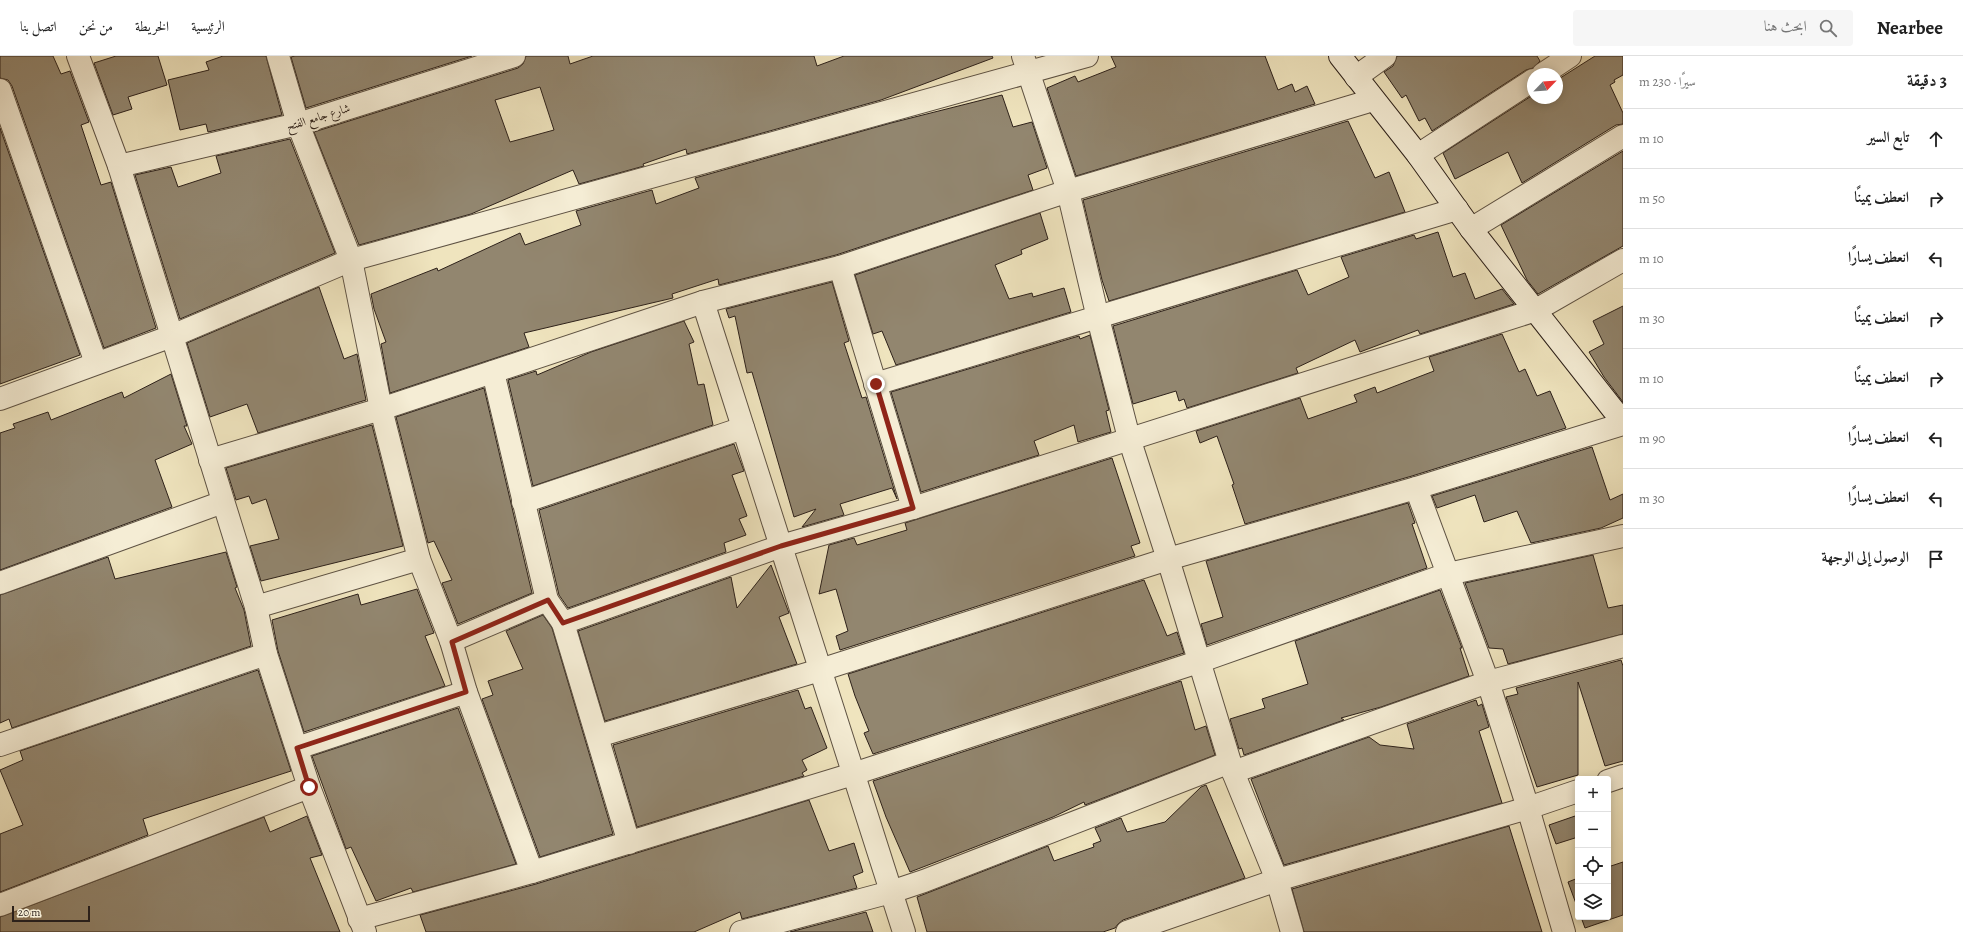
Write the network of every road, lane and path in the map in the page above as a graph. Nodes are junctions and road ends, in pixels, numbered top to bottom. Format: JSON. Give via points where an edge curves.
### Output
{"nodes":[{"id":1,"x":78,"y":56,"type":"edge"},
{"id":2,"x":278,"y":56,"type":"edge"},
{"id":3,"x":514,"y":56,"type":"edge"},
{"id":4,"x":1087,"y":56,"type":"edge"},
{"id":5,"x":1340,"y":56,"type":"edge"},
{"id":6,"x":1385,"y":56,"type":"edge"},
{"id":7,"x":1570,"y":56,"type":"edge"},
{"id":8,"x":1026,"y":65,"type":"edge"},
{"id":9,"x":1552,"y":68,"type":"edge"},
{"id":10,"x":1356,"y":77,"type":"junction"},
{"id":11,"x":1527,"y":84,"type":"edge"},
{"id":12,"x":0,"y":90,"type":"edge"},
{"id":13,"x":1374,"y":100,"type":"junction"},
{"id":14,"x":298,"y":124,"type":"junction"},
{"id":15,"x":1623,"y":136,"type":"edge"},
{"id":16,"x":1418,"y":155,"type":"junction"},
{"id":17,"x":118,"y":166,"type":"junction"},
{"id":18,"x":1068,"y":191,"type":"junction"},
{"id":19,"x":1457,"y":209,"type":"junction"},
{"id":20,"x":1471,"y":230,"type":"junction"},
{"id":21,"x":351,"y":260,"type":"junction"},
{"id":22,"x":1623,"y":260,"type":"edge"},
{"id":23,"x":840,"y":267,"type":"junction"},
{"id":24,"x":703,"y":302,"type":"junction"},
{"id":25,"x":1536,"y":310,"type":"junction"},
{"id":26,"x":1098,"y":318,"type":"junction"},
{"id":27,"x":172,"y":336,"type":"junction"},
{"id":28,"x":96,"y":363,"type":"junction"},
{"id":29,"x":493,"y":372,"type":"junction"},
{"id":30,"x":876,"y":384,"type":"junction"},
{"id":31,"x":0,"y":399,"type":"edge"},
{"id":32,"x":381,"y":409,"type":"junction"},
{"id":33,"x":1623,"y":423,"type":"edge"},
{"id":34,"x":743,"y":428,"type":"junction"},
{"id":35,"x":1129,"y":438,"type":"junction"},
{"id":36,"x":210,"y":460,"type":"junction"},
{"id":37,"x":1416,"y":488,"type":"junction"},
{"id":38,"x":223,"y":502,"type":"junction"},
{"id":39,"x":523,"y":502,"type":"junction"},
{"id":40,"x":913,"y":508,"type":"junction"},
{"id":41,"x":1623,"y":536,"type":"edge"},
{"id":42,"x":781,"y":546,"type":"junction"},
{"id":43,"x":419,"y":558,"type":"junction"},
{"id":44,"x":1168,"y":559,"type":"junction"},
{"id":45,"x":1448,"y":574,"type":"junction"},
{"id":46,"x":0,"y":583,"type":"edge"},
{"id":47,"x":548,"y":600,"type":"junction"},
{"id":48,"x":256,"y":607,"type":"junction"},
{"id":49,"x":563,"y":623,"type":"junction"},
{"id":50,"x":452,"y":642,"type":"junction"},
{"id":51,"x":1623,"y":646,"type":"edge"},
{"id":52,"x":266,"y":654,"type":"junction"},
{"id":53,"x":1198,"y":662,"type":"junction"},
{"id":54,"x":820,"y":670,"type":"junction"},
{"id":55,"x":1488,"y":682,"type":"junction"},
{"id":56,"x":466,"y":692,"type":"junction"},
{"id":57,"x":598,"y":736,"type":"junction"},
{"id":58,"x":0,"y":746,"type":"edge"},
{"id":59,"x":297,"y":748,"type":"junction"},
{"id":60,"x":1231,"y":767,"type":"junction"},
{"id":61,"x":853,"y":774,"type":"junction"},
{"id":62,"x":1623,"y":776,"type":"edge"},
{"id":63,"x":1611,"y":780,"type":"edge"},
{"id":64,"x":309,"y":787,"type":"junction"},
{"id":65,"x":1575,"y":792,"type":"edge"},
{"id":66,"x":1528,"y":808,"type":"junction"},
{"id":67,"x":629,"y":843,"type":"junction"},
{"id":68,"x":532,"y":872,"type":"junction"},
{"id":69,"x":1277,"y":880,"type":"junction"},
{"id":70,"x":891,"y":892,"type":"junction"},
{"id":71,"x":0,"y":906,"type":"edge"},
{"id":72,"x":362,"y":925,"type":"edge"},
{"id":73,"x":742,"y":932,"type":"edge"},
{"id":74,"x":904,"y":932,"type":"edge"},
{"id":75,"x":1127,"y":932,"type":"edge"},
{"id":76,"x":1292,"y":932,"type":"edge"},
{"id":77,"x":1564,"y":932,"type":"edge"}],
"edges":[{"from":1,"to":17,"type":"street"},
{"from":2,"to":14,"type":"street"},
{"from":3,"to":14,"type":"street","name":"شارع جامع الفتح"},
{"from":4,"to":8,"type":"street"},
{"from":5,"to":10,"type":"street"},
{"from":6,"to":10,"type":"street"},
{"from":7,"to":9,"type":"street"},
{"from":8,"to":18,"type":"street"},
{"from":8,"to":21,"type":"street"},
{"from":10,"to":13,"type":"street"},
{"from":11,"to":16,"type":"street"},
{"from":12,"to":28,"type":"street"},
{"from":13,"to":16,"type":"street"},
{"from":13,"to":18,"type":"street"},
{"from":14,"to":17,"type":"street","name":"شارع جامع الفتح"},
{"from":14,"to":21,"type":"street"},
{"from":15,"to":20,"type":"street"},
{"from":16,"to":19,"type":"street"},
{"from":17,"to":27,"type":"street"},
{"from":18,"to":23,"type":"street"},
{"from":18,"to":26,"type":"street"},
{"from":19,"to":20,"type":"street"},
{"from":19,"to":26,"type":"street"},
{"from":20,"to":25,"type":"street"},
{"from":21,"to":27,"type":"street"},
{"from":21,"to":32,"type":"street"},
{"from":22,"to":25,"type":"street"},
{"from":23,"to":24,"type":"street"},
{"from":23,"to":30,"type":"street"},
{"from":24,"to":29,"type":"street"},
{"from":24,"to":34,"type":"street"},
{"from":25,"to":33,"type":"street"},
{"from":25,"to":35,"type":"street"},
{"from":26,"to":30,"type":"street"},
{"from":26,"to":35,"type":"street"},
{"from":27,"to":28,"type":"street"},
{"from":27,"to":36,"type":"street"},
{"from":28,"to":31,"type":"street"},
{"from":29,"to":32,"type":"street"},
{"from":29,"to":39,"type":"street"},
{"from":30,"to":40,"type":"street"},
{"from":32,"to":36,"type":"street"},
{"from":32,"to":43,"type":"street"},
{"from":33,"to":37,"type":"street"},
{"from":34,"to":39,"type":"street"},
{"from":34,"to":42,"type":"street"},
{"from":35,"to":40,"type":"street"},
{"from":35,"to":44,"type":"street"},
{"from":36,"to":38,"type":"street"},
{"from":37,"to":44,"type":"street"},
{"from":37,"to":45,"type":"street"},
{"from":38,"to":46,"type":"street"},
{"from":38,"to":48,"type":"street"},
{"from":39,"to":47,"type":"street"},
{"from":40,"to":42,"type":"street"},
{"from":41,"to":45,"type":"street"},
{"from":42,"to":49,"type":"street"},
{"from":42,"to":54,"type":"street"},
{"from":43,"to":48,"type":"street"},
{"from":43,"to":50,"type":"street"},
{"from":44,"to":53,"type":"street"},
{"from":44,"to":54,"type":"street"},
{"from":45,"to":53,"type":"street"},
{"from":45,"to":55,"type":"street"},
{"from":47,"to":49,"type":"street"},
{"from":47,"to":50,"type":"street"},
{"from":48,"to":52,"type":"street"},
{"from":49,"to":57,"type":"street"},
{"from":50,"to":56,"type":"street"},
{"from":51,"to":55,"type":"street"},
{"from":52,"to":58,"type":"street"},
{"from":52,"to":59,"type":"street"},
{"from":53,"to":60,"type":"street"},
{"from":53,"to":61,"type":"street"},
{"from":54,"to":57,"type":"street"},
{"from":54,"to":61,"type":"street"},
{"from":55,"to":60,"type":"street"},
{"from":55,"to":66,"type":"street"},
{"from":56,"to":59,"type":"street"},
{"from":56,"to":68,"type":"street"},
{"from":57,"to":67,"type":"street"},
{"from":59,"to":64,"type":"street"},
{"from":60,"to":69,"type":"street"},
{"from":60,"to":70,"type":"street"},
{"from":61,"to":67,"type":"street"},
{"from":61,"to":70,"type":"street"},
{"from":62,"to":63,"type":"street"},
{"from":64,"to":71,"type":"street"},
{"from":64,"to":72,"type":"street"},
{"from":65,"to":66,"type":"street"},
{"from":66,"to":69,"type":"street"},
{"from":66,"to":77,"type":"street"},
{"from":67,"to":68,"type":"street"},
{"from":68,"to":72,"type":"street"},
{"from":69,"to":75,"type":"street"},
{"from":69,"to":76,"type":"street"},
{"from":70,"to":73,"type":"street"},
{"from":70,"to":74,"type":"street"}]}
